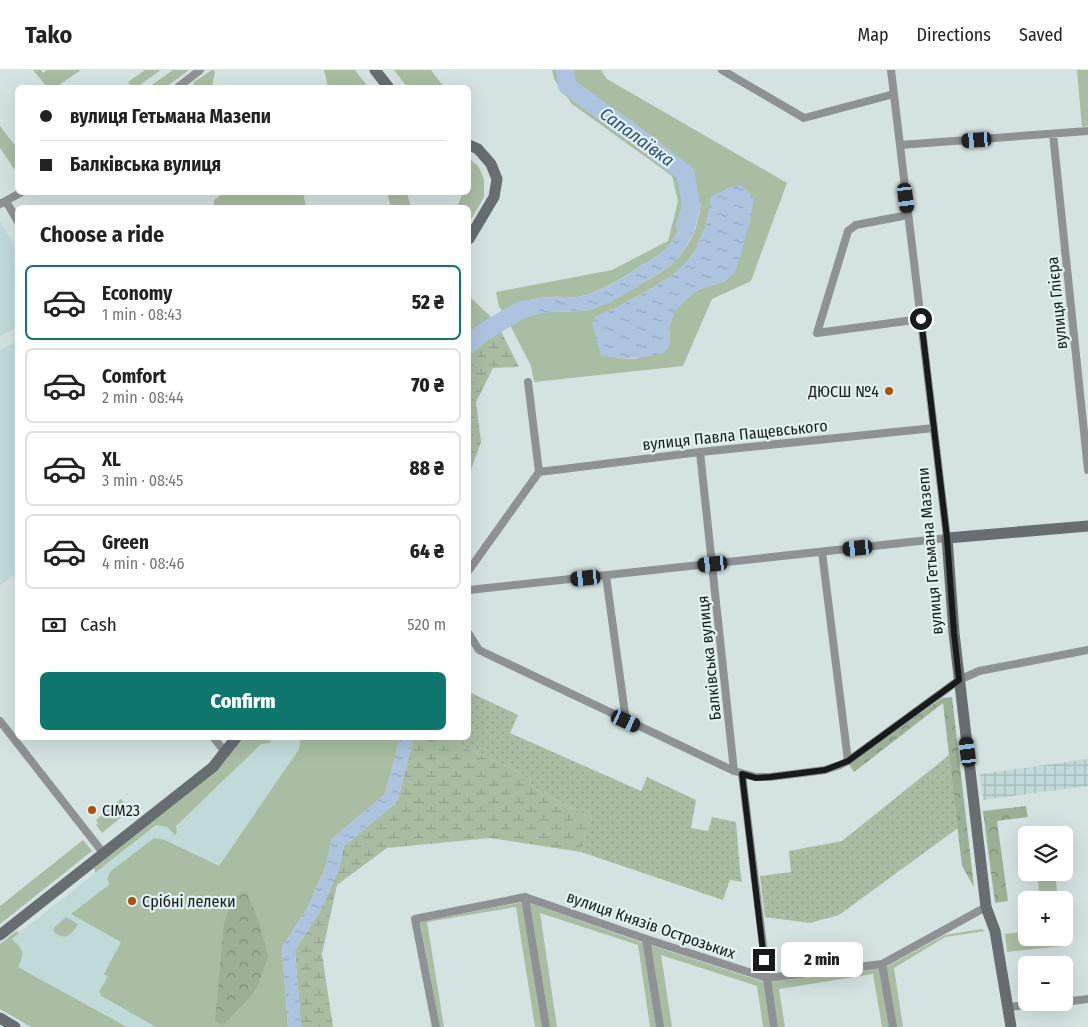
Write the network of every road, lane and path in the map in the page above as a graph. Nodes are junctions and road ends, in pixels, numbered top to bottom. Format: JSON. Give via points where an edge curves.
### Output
{"nodes":[{"id":1,"x":200,"y":70,"type":"edge"},
{"id":2,"x":375,"y":70,"type":"edge"},
{"id":3,"x":722,"y":70,"type":"edge"},
{"id":4,"x":891,"y":70,"type":"edge"},
{"id":5,"x":181,"y":85,"type":"edge"},
{"id":6,"x":387,"y":85,"type":"edge"},
{"id":7,"x":894,"y":94,"type":"junction"},
{"id":8,"x":1088,"y":131,"type":"edge"},
{"id":9,"x":1053,"y":134,"type":"junction"},
{"id":10,"x":900,"y":145,"type":"junction"},
{"id":11,"x":471,"y":146,"type":"edge"},
{"id":12,"x":16,"y":195,"type":"edge"},
{"id":13,"x":3,"y":202,"type":"edge"},
{"id":14,"x":908,"y":216,"type":"junction"},
{"id":15,"x":15,"y":218,"type":"edge"},
{"id":16,"x":471,"y":236,"type":"edge"},
{"id":17,"x":921,"y":319,"type":"junction"},
{"id":18,"x":528,"y":382,"type":"dead end"},
{"id":19,"x":934,"y":428,"type":"junction"},
{"id":20,"x":700,"y":452,"type":"junction"},
{"id":21,"x":1088,"y":470,"type":"edge"},
{"id":22,"x":539,"y":472,"type":"junction"},
{"id":23,"x":1088,"y":526,"type":"edge"},
{"id":24,"x":947,"y":538,"type":"junction"},
{"id":25,"x":822,"y":552,"type":"junction"},
{"id":26,"x":713,"y":564,"type":"junction"},
{"id":27,"x":471,"y":567,"type":"edge"},
{"id":28,"x":606,"y":576,"type":"junction"},
{"id":29,"x":471,"y":590,"type":"edge"},
{"id":30,"x":471,"y":638,"type":"edge"},
{"id":31,"x":1088,"y":650,"type":"edge"},
{"id":32,"x":959,"y":680,"type":"junction"},
{"id":33,"x":626,"y":721,"type":"junction"},
{"id":34,"x":0,"y":722,"type":"edge"},
{"id":35,"x":216,"y":740,"type":"edge"},
{"id":36,"x":234,"y":740,"type":"edge"},
{"id":37,"x":225,"y":752,"type":"junction"},
{"id":38,"x":848,"y":761,"type":"junction"},
{"id":39,"x":734,"y":772,"type":"junction"},
{"id":40,"x":742,"y":774,"type":"junction"},
{"id":41,"x":104,"y":854,"type":"junction"},
{"id":42,"x":526,"y":897,"type":"junction"},
{"id":43,"x":986,"y":907,"type":"junction"},
{"id":44,"x":0,"y":935,"type":"edge"},
{"id":45,"x":646,"y":939,"type":"junction"},
{"id":46,"x":882,"y":964,"type":"junction"},
{"id":47,"x":767,"y":978,"type":"junction"},
{"id":48,"x":1088,"y":999,"type":"edge"},
{"id":49,"x":1073,"y":1001,"type":"edge"},
{"id":50,"x":1018,"y":1007,"type":"edge"},
{"id":51,"x":1008,"y":1008,"type":"junction"},
{"id":52,"x":0,"y":1018,"type":"edge"},
{"id":53,"x":15,"y":1027,"type":"edge"},
{"id":54,"x":436,"y":1027,"type":"edge"},
{"id":55,"x":546,"y":1027,"type":"edge"},
{"id":56,"x":660,"y":1027,"type":"edge"},
{"id":57,"x":774,"y":1027,"type":"edge"},
{"id":58,"x":893,"y":1027,"type":"edge"},
{"id":59,"x":1011,"y":1027,"type":"edge"}],
"edges":[{"from":1,"to":5,"type":"street"},
{"from":2,"to":6,"type":"street"},
{"from":3,"to":7,"type":"street","via":[[804,118]]},
{"from":4,"to":7,"type":"street","name":"вулиця Гетьмана Мазепи"},
{"from":7,"to":10,"type":"street","name":"вулиця Гетьмана Мазепи"},
{"from":8,"to":9,"type":"street"},
{"from":9,"to":10,"type":"street"},
{"from":9,"to":21,"type":"street","name":"вулиця Глієра"},
{"from":10,"to":14,"type":"street","name":"вулиця Гетьмана Мазепи"},
{"from":11,"to":16,"type":"street","via":[[491,164],[497,179],[494,197]]},
{"from":12,"to":13,"type":"street"},
{"from":13,"to":15,"type":"street"},
{"from":14,"to":17,"type":"street","name":"вулиця Гетьмана Мазепи"},
{"from":14,"to":17,"type":"street","via":[[856,224],[848,231],[817,333]]},
{"from":17,"to":19,"type":"street","name":"вулиця Гетьмана Мазепи"},
{"from":18,"to":22,"type":"street"},
{"from":19,"to":20,"type":"street","name":"вулиця Павла Пащевського"},
{"from":19,"to":24,"type":"street","name":"вулиця Гетьмана Мазепи"},
{"from":20,"to":22,"type":"street","name":"вулиця Павла Пащевського"},
{"from":20,"to":26,"type":"street","name":"Балківська вулиця"},
{"from":22,"to":27,"type":"street"},
{"from":23,"to":24,"type":"street"},
{"from":24,"to":25,"type":"street"},
{"from":24,"to":32,"type":"street","name":"вулиця Гетьмана Мазепи"},
{"from":25,"to":26,"type":"street"},
{"from":25,"to":38,"type":"street"},
{"from":26,"to":28,"type":"street"},
{"from":26,"to":39,"type":"street","name":"Балківська вулиця"},
{"from":28,"to":29,"type":"street"},
{"from":28,"to":33,"type":"street"},
{"from":30,"to":33,"type":"street","via":[[478,650]]},
{"from":31,"to":32,"type":"street","via":[[979,672]]},
{"from":32,"to":38,"type":"street"},
{"from":32,"to":43,"type":"street","name":"вулиця Гетьмана Мазепи"},
{"from":33,"to":39,"type":"street"},
{"from":34,"to":41,"type":"street"},
{"from":35,"to":37,"type":"street"},
{"from":36,"to":37,"type":"street"},
{"from":37,"to":41,"type":"street","via":[[213,767]]},
{"from":38,"to":40,"type":"street","via":[[825,770],[770,777]]},
{"from":39,"to":40,"type":"street"},
{"from":40,"to":47,"type":"street"},
{"from":41,"to":44,"type":"street"},
{"from":42,"to":45,"type":"street","name":"вулиця Князів Острозьких"},
{"from":42,"to":54,"type":"street","via":[[415,918]]},
{"from":42,"to":55,"type":"street"},
{"from":43,"to":46,"type":"street","name":"вулиця Князів Острозьких"},
{"from":43,"to":51,"type":"street","name":"вулиця Гетьмана Мазепи","via":[[995,930]]},
{"from":45,"to":47,"type":"street","name":"вулиця Князів Острозьких"},
{"from":45,"to":56,"type":"street"},
{"from":46,"to":47,"type":"street","name":"вулиця Князів Острозьких"},
{"from":46,"to":58,"type":"street"},
{"from":47,"to":57,"type":"street"},
{"from":48,"to":49,"type":"street"},
{"from":50,"to":51,"type":"street"},
{"from":51,"to":59,"type":"street","name":"вулиця Гетьмана Мазепи"},
{"from":52,"to":53,"type":"street"}]}
